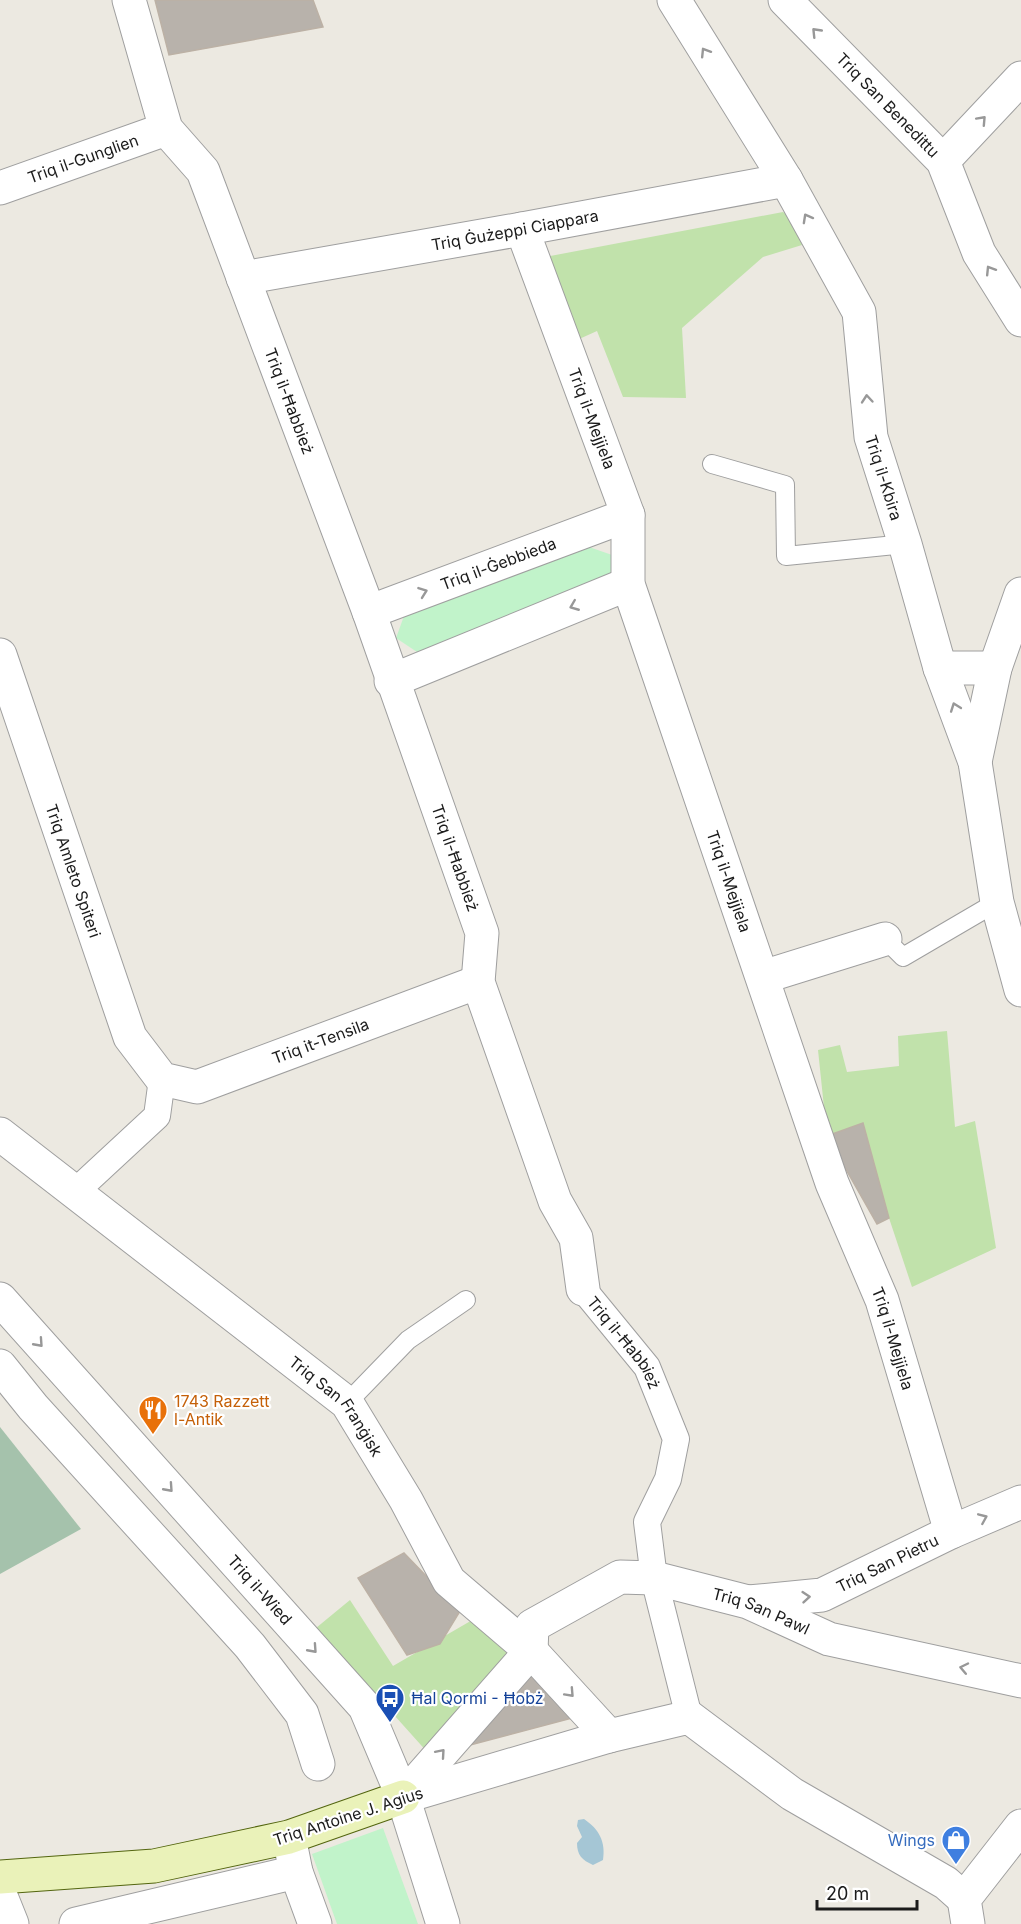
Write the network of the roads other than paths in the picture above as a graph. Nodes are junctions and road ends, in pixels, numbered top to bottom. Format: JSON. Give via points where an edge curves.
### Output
{"nodes":[{"id":1,"x":129,"y":0,"type":"edge"},
{"id":2,"x":785,"y":0,"type":"edge"},
{"id":3,"x":681,"y":3,"type":"edge"},
{"id":4,"x":1021,"y":78,"type":"edge"},
{"id":5,"x":166,"y":129,"type":"junction"},
{"id":6,"x":943,"y":161,"type":"junction"},
{"id":7,"x":786,"y":180,"type":"junction"},
{"id":8,"x":0,"y":188,"type":"edge"},
{"id":9,"x":522,"y":229,"type":"junction"},
{"id":10,"x":243,"y":278,"type":"junction"},
{"id":11,"x":1021,"y":320,"type":"edge"},
{"id":12,"x":712,"y":464,"type":"dead end"},
{"id":13,"x":628,"y":515,"type":"junction"},
{"id":14,"x":905,"y":544,"type":"junction"},
{"id":15,"x":628,"y":584,"type":"junction"},
{"id":16,"x":1021,"y":594,"type":"edge"},
{"id":17,"x":369,"y":612,"type":"junction"},
{"id":18,"x":0,"y":655,"type":"edge"},
{"id":19,"x":940,"y":668,"type":"junction"},
{"id":20,"x":995,"y":668,"type":"junction"},
{"id":21,"x":391,"y":681,"type":"junction"},
{"id":22,"x":975,"y":762,"type":"junction"},
{"id":23,"x":997,"y":902,"type":"junction"},
{"id":24,"x":885,"y":939,"type":"joint"},
{"id":25,"x":1016,"y":957,"type":"edge"},
{"id":26,"x":763,"y":977,"type":"junction"},
{"id":27,"x":478,"y":981,"type":"junction"},
{"id":28,"x":1021,"y":990,"type":"edge"},
{"id":29,"x":162,"y":1079,"type":"junction"},
{"id":30,"x":0,"y":1134,"type":"edge"},
{"id":31,"x":75,"y":1192,"type":"junction"},
{"id":32,"x":583,"y":1289,"type":"joint"},
{"id":33,"x":0,"y":1299,"type":"edge"},
{"id":34,"x":466,"y":1300,"type":"dead end"},
{"id":35,"x":0,"y":1366,"type":"edge"},
{"id":36,"x":347,"y":1403,"type":"junction"},
{"id":37,"x":1021,"y":1502,"type":"edge"},
{"id":38,"x":951,"y":1532,"type":"junction"},
{"id":39,"x":654,"y":1578,"type":"junction"},
{"id":40,"x":748,"y":1602,"type":"junction"},
{"id":41,"x":531,"y":1651,"type":"junction"},
{"id":42,"x":1021,"y":1681,"type":"edge"},
{"id":43,"x":689,"y":1717,"type":"junction"},
{"id":44,"x":609,"y":1736,"type":"junction"},
{"id":45,"x":318,"y":1764,"type":"dead end"},
{"id":46,"x":403,"y":1797,"type":"junction"},
{"id":47,"x":1021,"y":1826,"type":"edge"},
{"id":48,"x":289,"y":1837,"type":"junction"},
{"id":49,"x":296,"y":1872,"type":"junction"},
{"id":50,"x":0,"y":1877,"type":"edge"},
{"id":51,"x":0,"y":1894,"type":"edge"},
{"id":52,"x":966,"y":1912,"type":"edge"},
{"id":53,"x":12,"y":1924,"type":"edge"},
{"id":54,"x":75,"y":1924,"type":"edge"},
{"id":55,"x":315,"y":1924,"type":"edge"},
{"id":56,"x":443,"y":1924,"type":"edge"}],
"edges":[{"from":1,"to":5,"type":"street","name":"Triq il-Ħabbież"},
{"from":6,"to":2,"type":"street","name":"Triq San Benedittu","one_way":true},
{"from":7,"to":3,"type":"street","name":"Triq il-Kbira","one_way":true},
{"from":6,"to":4,"type":"street","one_way":true},
{"from":5,"to":8,"type":"street","name":"Triq il-Gunglien"},
{"from":5,"to":10,"type":"street","name":"Triq il-Ħabbież","via":[[203,171]]},
{"from":11,"to":6,"type":"street","name":"Triq San Benedittu","one_way":true,"via":[[979,253]]},
{"from":7,"to":9,"type":"street","name":"Triq Ġużeppi Ciappara"},
{"from":14,"to":7,"type":"street","name":"Triq il-Kbira","one_way":true,"via":[[871,437],[859,312]]},
{"from":9,"to":10,"type":"street","name":"Triq Ġużeppi Ciappara"},
{"from":9,"to":13,"type":"street","name":"Triq il-Mejjiela"},
{"from":10,"to":17,"type":"street","name":"Triq il-Ħabbież"},
{"from":12,"to":14,"type":"lane","via":[[785,485],[786,556]]},
{"from":13,"to":15,"type":"street","name":"Triq il-Mejjiela"},
{"from":17,"to":13,"type":"street","name":"Triq il-Ġebbieda","one_way":true},
{"from":14,"to":19,"type":"street","name":"Triq il-Kbira"},
{"from":15,"to":21,"type":"street","one_way":true},
{"from":15,"to":26,"type":"street","name":"Triq il-Mejjiela"},
{"from":16,"to":20,"type":"street"},
{"from":17,"to":21,"type":"street","name":"Triq il-Ħabbież"},
{"from":18,"to":29,"type":"street","name":"Triq Amleto Spiteri","via":[[130,1037]]},
{"from":19,"to":20,"type":"street"},
{"from":22,"to":19,"type":"street","name":"Triq il-Kbira","one_way":true},
{"from":20,"to":22,"type":"street"},
{"from":21,"to":27,"type":"street","name":"Triq il-Ħabbież","via":[[482,933]]},
{"from":22,"to":23,"type":"street","name":"Triq il-Kbira"},
{"from":23,"to":24,"type":"lane","via":[[903,957]]},
{"from":23,"to":25,"type":"street","name":"Triq il-Kbira"},
{"from":24,"to":26,"type":"street"},
{"from":25,"to":28,"type":"street","name":"Triq il-Kbira"},
{"from":26,"to":38,"type":"street","name":"Triq il-Mejjiela","via":[[832,1183],[882,1300]]},
{"from":27,"to":29,"type":"street","name":"Triq it-Tensila","via":[[197,1087]]},
{"from":27,"to":32,"type":"street","name":"Triq il-Ħabbież","via":[[555,1201],[576,1238]]},
{"from":29,"to":31,"type":"street","via":[[157,1116]]},
{"from":30,"to":31,"type":"street","name":"Triq San Franġisk"},
{"from":31,"to":36,"type":"street","name":"Triq San Franġisk"},
{"from":32,"to":39,"type":"street","name":"Triq il-Ħabbież","via":[[647,1367],[676,1439],[668,1479],[647,1522]]},
{"from":33,"to":46,"type":"street","name":"Triq il-Wied","one_way":true,"via":[[365,1707]]},
{"from":34,"to":36,"type":"lane","via":[[408,1340]]},
{"from":35,"to":45,"type":"street","via":[[250,1646],[302,1714]]},
{"from":36,"to":41,"type":"street","name":"Triq San Franġisk","via":[[449,1581]]},
{"from":38,"to":37,"type":"street","name":"Triq San Pietru","one_way":true},
{"from":40,"to":38,"type":"street","name":"Triq San Pietru","one_way":true,"via":[[822,1595]]},
{"from":39,"to":40,"type":"street","name":"Triq San Pawl"},
{"from":39,"to":41,"type":"street","name":"Triq San Pawl","via":[[620,1577],[532,1626]]},
{"from":39,"to":43,"type":"street","name":"Triq il-Ħabbież"},
{"from":42,"to":40,"type":"street","name":"Triq San Pawl","one_way":true,"via":[[830,1639]]},
{"from":41,"to":44,"type":"street","name":"Triq San Franġisk","one_way":true},
{"from":46,"to":41,"type":"street","one_way":true},
{"from":43,"to":44,"type":"street","name":"Triq Antoine J. Agius"},
{"from":43,"to":52,"type":"street","via":[[792,1794],[946,1883]]},
{"from":44,"to":46,"type":"street","name":"Triq Antoine J. Agius"},
{"from":46,"to":48,"type":"main road","name":"Triq Antoine J. Agius"},
{"from":46,"to":56,"type":"street","name":"Triq il-Wied"},
{"from":47,"to":52,"type":"street"},
{"from":48,"to":49,"type":"street"},
{"from":48,"to":50,"type":"main road","name":"Triq Antoine J. Agius","via":[[154,1866]]},
{"from":49,"to":54,"type":"street"},
{"from":49,"to":55,"type":"street"},
{"from":51,"to":53,"type":"street"}]}
